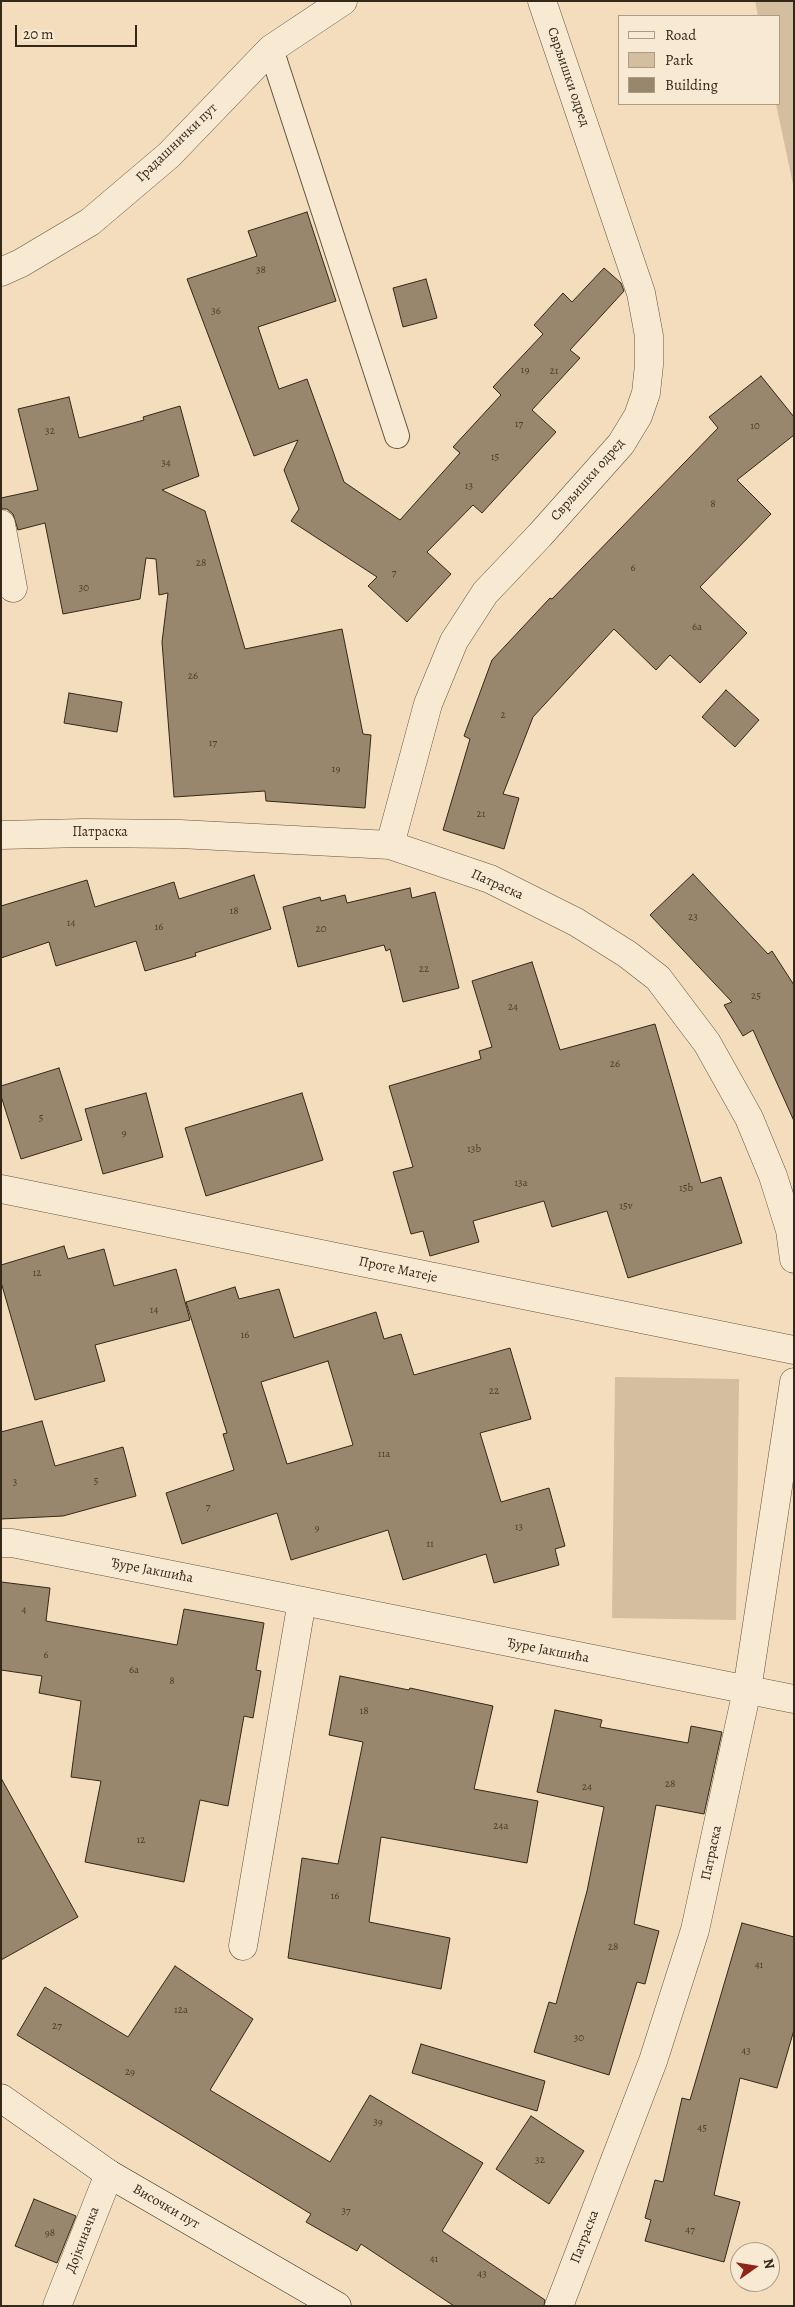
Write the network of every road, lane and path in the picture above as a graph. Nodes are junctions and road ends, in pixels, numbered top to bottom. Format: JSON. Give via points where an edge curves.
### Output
{"nodes":[{"id":1,"x":343,"y":1,"type":"edge"},
{"id":2,"x":542,"y":1,"type":"edge"},
{"id":3,"x":271,"y":49,"type":"junction"},
{"id":4,"x":1,"y":272,"type":"edge"},
{"id":5,"x":397,"y":436,"type":"dead end"},
{"id":6,"x":1,"y":524,"type":"edge"},
{"id":7,"x":13,"y":588,"type":"dead end"},
{"id":8,"x":1,"y":834,"type":"edge"},
{"id":9,"x":390,"y":845,"type":"junction"},
{"id":10,"x":1,"y":1189,"type":"edge"},
{"id":11,"x":794,"y":1259,"type":"edge"},
{"id":12,"x":794,"y":1350,"type":"edge"},
{"id":13,"x":794,"y":1382,"type":"edge"},
{"id":14,"x":1,"y":1542,"type":"edge"},
{"id":15,"x":302,"y":1601,"type":"junction"},
{"id":16,"x":747,"y":1690,"type":"junction"},
{"id":17,"x":794,"y":1700,"type":"edge"},
{"id":18,"x":243,"y":1946,"type":"dead end"},
{"id":19,"x":1,"y":2098,"type":"edge"},
{"id":20,"x":109,"y":2174,"type":"junction"},
{"id":21,"x":57,"y":2306,"type":"edge"},
{"id":22,"x":337,"y":2306,"type":"edge"},
{"id":23,"x":559,"y":2306,"type":"edge"}],
"edges":[{"from":1,"to":3,"type":"street","name":"Градашнички пут"},
{"from":2,"to":9,"type":"street","name":"Сврљишки одред","via":[[641,293],[649,336],[646,393],[638,416],[621,444],[485,593],[454,641],[428,704]]},
{"from":3,"to":4,"type":"street","name":"Градашнички пут","via":[[169,155],[90,222],[21,264]]},
{"from":3,"to":5,"type":"lane"},
{"from":6,"to":7,"type":"street"},
{"from":8,"to":9,"type":"street","name":"Патраска","via":[[180,834]]},
{"from":9,"to":11,"type":"street","name":"Патраска","via":[[490,880],[576,922],[658,978],[707,1043],[750,1118],[790,1230]]},
{"from":10,"to":12,"type":"street","name":"Проте Матеје"},
{"from":13,"to":16,"type":"street","name":"Патраска"},
{"from":14,"to":15,"type":"street","name":"Ђуре Јакшића"},
{"from":15,"to":16,"type":"street","name":"Ђуре Јакшића"},
{"from":15,"to":18,"type":"street"},
{"from":16,"to":17,"type":"street","name":"Ђуре Јакшића"},
{"from":16,"to":23,"type":"street","name":"Патраска","via":[[695,1930],[653,2061]]},
{"from":19,"to":20,"type":"street","name":"Височки пут"},
{"from":20,"to":21,"type":"street","name":"Дојкиначка"},
{"from":20,"to":22,"type":"street","name":"Височки пут"}]}
